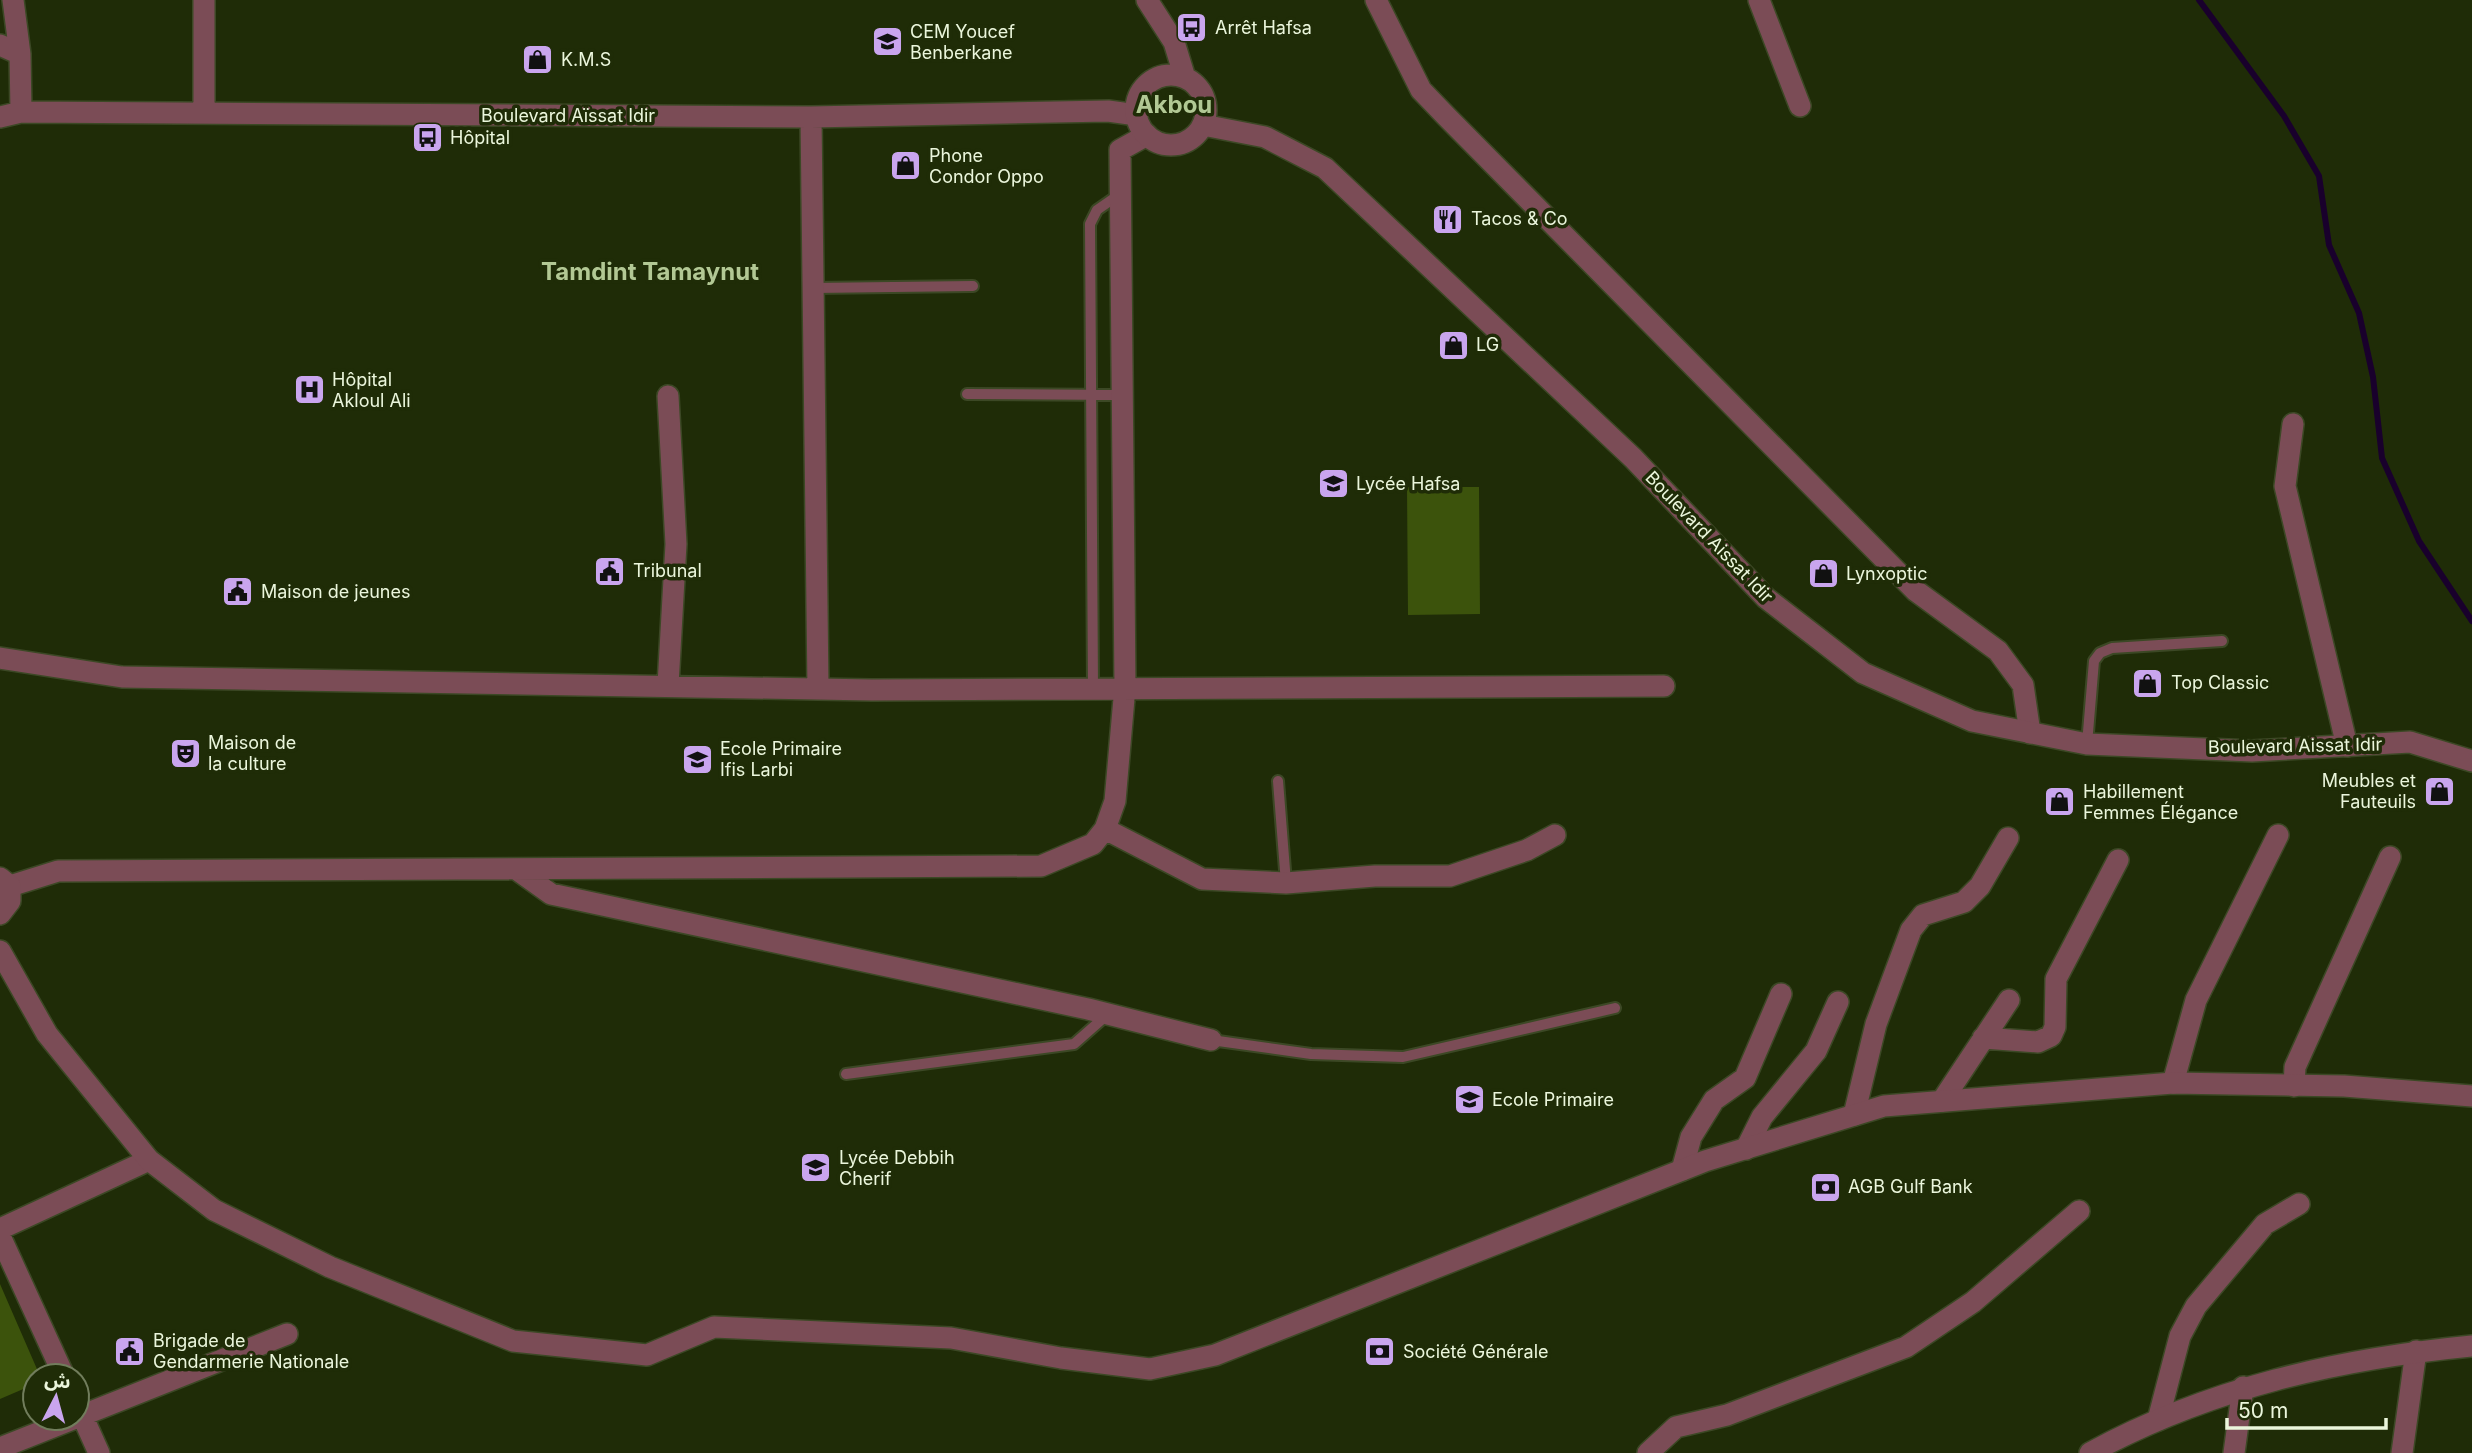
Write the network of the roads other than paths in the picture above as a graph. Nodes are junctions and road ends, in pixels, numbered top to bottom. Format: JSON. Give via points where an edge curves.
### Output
{"nodes":[{"id":1,"x":13,"y":0,"type":"edge"},
{"id":2,"x":204,"y":0,"type":"edge"},
{"id":3,"x":1147,"y":0,"type":"edge"},
{"id":4,"x":1376,"y":0,"type":"edge"},
{"id":5,"x":1759,"y":0,"type":"edge"},
{"id":6,"x":10,"y":50,"type":"edge"},
{"id":7,"x":1185,"y":78,"type":"junction"},
{"id":8,"x":1800,"y":106,"type":"dead end"},
{"id":9,"x":22,"y":112,"type":"junction"},
{"id":10,"x":204,"y":113,"type":"junction"},
{"id":11,"x":1137,"y":115,"type":"junction"},
{"id":12,"x":0,"y":117,"type":"edge"},
{"id":13,"x":811,"y":117,"type":"junction"},
{"id":14,"x":1203,"y":125,"type":"junction"},
{"id":15,"x":1147,"y":135,"type":"junction"},
{"id":16,"x":1120,"y":194,"type":"junction"},
{"id":17,"x":972,"y":286,"type":"dead end"},
{"id":18,"x":813,"y":288,"type":"junction"},
{"id":19,"x":967,"y":394,"type":"dead end"},
{"id":20,"x":1090,"y":394,"type":"junction"},
{"id":21,"x":1122,"y":395,"type":"junction"},
{"id":22,"x":668,"y":396,"type":"dead end"},
{"id":23,"x":2293,"y":424,"type":"dead end"},
{"id":24,"x":2222,"y":641,"type":"dead end"},
{"id":25,"x":0,"y":658,"type":"edge"},
{"id":26,"x":668,"y":685,"type":"junction"},
{"id":27,"x":1664,"y":686,"type":"dead end"},
{"id":28,"x":1125,"y":687,"type":"junction"},
{"id":29,"x":818,"y":688,"type":"junction"},
{"id":30,"x":1093,"y":688,"type":"junction"},
{"id":31,"x":2030,"y":733,"type":"junction"},
{"id":32,"x":2087,"y":744,"type":"junction"},
{"id":33,"x":2347,"y":746,"type":"junction"},
{"id":34,"x":2472,"y":761,"type":"edge"},
{"id":35,"x":1278,"y":781,"type":"dead end"},
{"id":36,"x":1105,"y":829,"type":"junction"},
{"id":37,"x":1555,"y":835,"type":"dead end"},
{"id":38,"x":2278,"y":835,"type":"dead end"},
{"id":39,"x":2008,"y":838,"type":"dead end"},
{"id":40,"x":2390,"y":857,"type":"dead end"},
{"id":41,"x":2118,"y":860,"type":"dead end"},
{"id":42,"x":516,"y":869,"type":"junction"},
{"id":43,"x":5,"y":882,"type":"edge"},
{"id":44,"x":1286,"y":883,"type":"junction"},
{"id":45,"x":0,"y":914,"type":"edge"},
{"id":46,"x":0,"y":951,"type":"edge"},
{"id":47,"x":1781,"y":994,"type":"dead end"},
{"id":48,"x":2009,"y":1000,"type":"dead end"},
{"id":49,"x":1838,"y":1002,"type":"dead end"},
{"id":50,"x":1615,"y":1008,"type":"dead end"},
{"id":51,"x":1108,"y":1014,"type":"junction"},
{"id":52,"x":1983,"y":1038,"type":"junction"},
{"id":53,"x":1211,"y":1040,"type":"joint"},
{"id":54,"x":846,"y":1074,"type":"dead end"},
{"id":55,"x":2173,"y":1083,"type":"junction"},
{"id":56,"x":2294,"y":1086,"type":"junction"},
{"id":57,"x":2472,"y":1096,"type":"edge"},
{"id":58,"x":1942,"y":1101,"type":"junction"},
{"id":59,"x":1854,"y":1115,"type":"junction"},
{"id":60,"x":1746,"y":1149,"type":"junction"},
{"id":61,"x":149,"y":1160,"type":"junction"},
{"id":62,"x":1682,"y":1170,"type":"junction"},
{"id":63,"x":2299,"y":1204,"type":"dead end"},
{"id":64,"x":2079,"y":1211,"type":"dead end"},
{"id":65,"x":0,"y":1228,"type":"edge"},
{"id":66,"x":0,"y":1236,"type":"edge"},
{"id":67,"x":287,"y":1334,"type":"dead end"},
{"id":68,"x":2472,"y":1346,"type":"edge"},
{"id":69,"x":2416,"y":1352,"type":"junction"},
{"id":70,"x":58,"y":1362,"type":"edge"},
{"id":71,"x":2243,"y":1387,"type":"junction"},
{"id":72,"x":91,"y":1406,"type":"edge"},
{"id":73,"x":2158,"y":1420,"type":"junction"},
{"id":74,"x":34,"y":1432,"type":"edge"},
{"id":75,"x":90,"y":1432,"type":"edge"},
{"id":76,"x":0,"y":1448,"type":"edge"},
{"id":77,"x":99,"y":1453,"type":"edge"},
{"id":78,"x":1648,"y":1453,"type":"edge"},
{"id":79,"x":2090,"y":1453,"type":"edge"},
{"id":80,"x":2234,"y":1453,"type":"edge"},
{"id":81,"x":2402,"y":1453,"type":"edge"}],
"edges":[{"from":1,"to":6,"type":"street"},
{"from":2,"to":10,"type":"street"},
{"from":3,"to":7,"type":"street","via":[[1174,41]]},
{"from":4,"to":31,"type":"street","via":[[1421,90],[1916,591],[1998,651],[2023,685]]},
{"from":5,"to":8,"type":"street"},
{"from":6,"to":9,"type":"street"},
{"from":7,"to":11,"type":"street","via":[[1155,79],[1141,93]]},
{"from":7,"to":14,"type":"street","via":[[1201,91],[1206,108]]},
{"from":9,"to":10,"type":"street","name":"Boulevard Aïssat Idir"},
{"from":9,"to":12,"type":"street","name":"Boulevard Aïssat Idir"},
{"from":10,"to":13,"type":"street","name":"Boulevard Aïssat Idir"},
{"from":11,"to":13,"type":"street","name":"Boulevard Aïssat Idir","via":[[1108,111]]},
{"from":11,"to":15,"type":"street"},
{"from":13,"to":18,"type":"street"},
{"from":14,"to":15,"type":"street","via":[[1180,144]]},
{"from":14,"to":31,"type":"street","name":"Boulevard Aissat Idir","via":[[1265,137],[1325,168],[1633,458],[1766,598],[1863,673],[1972,721]]},
{"from":15,"to":16,"type":"street","via":[[1120,150]]},
{"from":16,"to":20,"type":"lane","via":[[1097,210],[1090,224]]},
{"from":16,"to":21,"type":"street"},
{"from":17,"to":18,"type":"lane"},
{"from":18,"to":29,"type":"street"},
{"from":19,"to":20,"type":"lane"},
{"from":20,"to":21,"type":"lane"},
{"from":20,"to":30,"type":"lane"},
{"from":21,"to":28,"type":"street"},
{"from":22,"to":26,"type":"street","via":[[676,544]]},
{"from":23,"to":33,"type":"street","via":[[2285,486]]},
{"from":24,"to":32,"type":"lane","via":[[2112,648],[2100,653],[2094,661]]},
{"from":25,"to":26,"type":"street","via":[[122,677]]},
{"from":26,"to":29,"type":"street"},
{"from":27,"to":28,"type":"street"},
{"from":28,"to":30,"type":"street"},
{"from":28,"to":36,"type":"street","via":[[1115,801]]},
{"from":29,"to":30,"type":"street"},
{"from":31,"to":32,"type":"street","name":"Boulevard Aissat Idir"},
{"from":32,"to":33,"type":"street","name":"Boulevard Aissat Idir","via":[[2252,751]]},
{"from":33,"to":34,"type":"street","name":"Boulevard Aissat Idir","via":[[2410,743]]},
{"from":35,"to":44,"type":"lane"},
{"from":36,"to":42,"type":"street","via":[[1093,844],[1041,866]]},
{"from":36,"to":44,"type":"street","via":[[1202,879]]},
{"from":37,"to":44,"type":"street","via":[[1527,850],[1450,876]]},
{"from":38,"to":55,"type":"street","via":[[2196,1000]]},
{"from":39,"to":59,"type":"street","via":[[1980,887],[1964,902],[1923,915],[1911,930],[1876,1024]]},
{"from":40,"to":56,"type":"street","via":[[2295,1067]]},
{"from":41,"to":52,"type":"street","via":[[2056,979],[2051,1036],[2038,1042]]},
{"from":42,"to":43,"type":"street","via":[[58,871]]},
{"from":42,"to":51,"type":"street","via":[[551,894]]},
{"from":43,"to":45,"type":"street","via":[[10,901]]},
{"from":46,"to":61,"type":"street","via":[[47,1034]]},
{"from":47,"to":62,"type":"street","via":[[1745,1079],[1714,1100],[1691,1137]]},
{"from":48,"to":52,"type":"street"},
{"from":49,"to":60,"type":"street","via":[[1816,1051],[1762,1116]]},
{"from":50,"to":53,"type":"lane","via":[[1403,1058],[1311,1054]]},
{"from":51,"to":53,"type":"street"},
{"from":51,"to":54,"type":"lane","via":[[1074,1044]]},
{"from":52,"to":58,"type":"street"},
{"from":55,"to":56,"type":"street"},
{"from":55,"to":58,"type":"street"},
{"from":56,"to":57,"type":"street"},
{"from":58,"to":59,"type":"street","via":[[1884,1106]]},
{"from":59,"to":60,"type":"street"},
{"from":60,"to":62,"type":"street"},
{"from":61,"to":62,"type":"street","via":[[226,1216],[330,1267],[513,1341],[647,1356],[714,1327],[951,1338],[1150,1369],[1215,1355]]},
{"from":61,"to":65,"type":"street"},
{"from":63,"to":73,"type":"street","via":[[2265,1224],[2196,1306],[2180,1336]]},
{"from":64,"to":78,"type":"street","via":[[1973,1302],[1906,1347],[1727,1415],[1676,1427]]},
{"from":66,"to":70,"type":"street"},
{"from":67,"to":72,"type":"street"},
{"from":68,"to":69,"type":"street"},
{"from":69,"to":71,"type":"street"},
{"from":69,"to":81,"type":"street"},
{"from":71,"to":73,"type":"street"},
{"from":71,"to":80,"type":"street"},
{"from":73,"to":79,"type":"street"},
{"from":74,"to":76,"type":"street"},
{"from":75,"to":77,"type":"street"}]}
